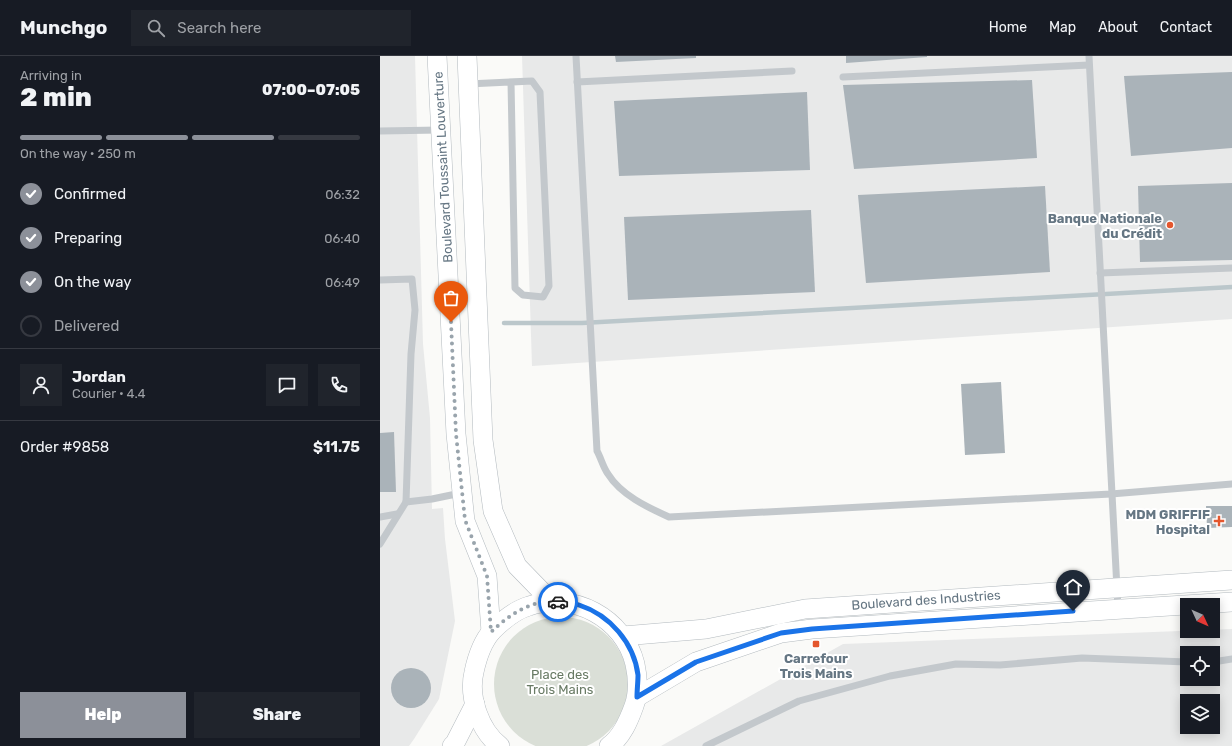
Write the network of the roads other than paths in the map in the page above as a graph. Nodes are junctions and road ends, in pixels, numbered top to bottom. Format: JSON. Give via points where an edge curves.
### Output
{"nodes":[{"id":1,"x":437,"y":56,"type":"edge"},
{"id":2,"x":467,"y":56,"type":"edge"},
{"id":3,"x":576,"y":56,"type":"edge"},
{"id":4,"x":1089,"y":56,"type":"edge"},
{"id":5,"x":1089,"y":65,"type":"junction"},
{"id":6,"x":792,"y":71,"type":"dead end"},
{"id":7,"x":843,"y":77,"type":"dead end"},
{"id":8,"x":511,"y":82,"type":"junction"},
{"id":9,"x":577,"y":82,"type":"junction"},
{"id":10,"x":468,"y":84,"type":"junction"},
{"id":11,"x":441,"y":130,"type":"junction"},
{"id":12,"x":380,"y":131,"type":"edge"},
{"id":13,"x":1232,"y":268,"type":"edge"},
{"id":14,"x":1100,"y":273,"type":"junction"},
{"id":15,"x":380,"y":280,"type":"edge"},
{"id":16,"x":1232,"y":484,"type":"edge"},
{"id":17,"x":462,"y":493,"type":"junction"},
{"id":18,"x":1112,"y":494,"type":"junction"},
{"id":19,"x":406,"y":502,"type":"junction"},
{"id":20,"x":397,"y":514,"type":"junction"},
{"id":21,"x":380,"y":517,"type":"edge"},
{"id":22,"x":380,"y":544,"type":"edge"},
{"id":23,"x":1232,"y":580,"type":"edge"},
{"id":24,"x":1117,"y":587,"type":"junction"},
{"id":25,"x":552,"y":601,"type":"junction"},
{"id":26,"x":1232,"y":602,"type":"edge"},
{"id":27,"x":1118,"y":608,"type":"junction"},
{"id":28,"x":491,"y":632,"type":"junction"},
{"id":29,"x":623,"y":636,"type":"junction"},
{"id":30,"x":1232,"y":659,"type":"edge"},
{"id":31,"x":1220,"y":661,"type":"edge"},
{"id":32,"x":1180,"y":662,"type":"edge"},
{"id":33,"x":637,"y":697,"type":"junction"},
{"id":34,"x":475,"y":704,"type":"junction"},
{"id":35,"x":452,"y":746,"type":"edge"},
{"id":36,"x":500,"y":746,"type":"edge"},
{"id":37,"x":609,"y":746,"type":"edge"},
{"id":38,"x":706,"y":746,"type":"edge"}],
"edges":[{"from":1,"to":11,"type":"main road","name":"Boulevard Toussaint Louverture"},
{"from":2,"to":10,"type":"main road"},
{"from":3,"to":9,"type":"lane"},
{"from":4,"to":5,"type":"lane"},
{"from":5,"to":7,"type":"lane"},
{"from":5,"to":14,"type":"lane"},
{"from":6,"to":9,"type":"lane"},
{"from":8,"to":8,"type":"lane","via":[[516,288],[523,295],[543,297],[549,286],[540,92],[532,81]]},
{"from":8,"to":10,"type":"lane"},
{"from":9,"to":18,"type":"lane","via":[[597,450],[608,474],[620,488],[643,505],[669,517]]},
{"from":10,"to":25,"type":"main road","via":[[484,440],[493,511],[517,566]]},
{"from":11,"to":12,"type":"lane"},
{"from":11,"to":17,"type":"main road","name":"Boulevard Toussaint Louverture","via":[[456,426]]},
{"from":13,"to":14,"type":"lane"},
{"from":14,"to":18,"type":"lane"},
{"from":15,"to":19,"type":"lane","via":[[412,279],[415,310]]},
{"from":16,"to":18,"type":"lane"},
{"from":17,"to":19,"type":"lane"},
{"from":17,"to":28,"type":"main road","name":"Boulevard Toussaint Louverture","via":[[465,520],[487,576]]},
{"from":18,"to":24,"type":"lane"},
{"from":19,"to":20,"type":"lane"},
{"from":20,"to":21,"type":"lane"},
{"from":20,"to":22,"type":"lane"},
{"from":23,"to":24,"type":"main road","name":"Boulevard des Industries"},
{"from":24,"to":27,"type":"lane"},
{"from":24,"to":29,"type":"main road","name":"Boulevard des Industries","via":[[805,609],[706,629]]},
{"from":25,"to":28,"type":"main road","via":[[529,606],[508,616]]},
{"from":25,"to":29,"type":"main road","via":[[579,604],[604,616]]},
{"from":26,"to":27,"type":"main road","name":"Boulevard des Industries"},
{"from":27,"to":33,"type":"main road","name":"Boulevard des Industries","via":[[781,633],[696,662]]},
{"from":28,"to":34,"type":"main road","via":[[478,654],[473,679]]},
{"from":29,"to":33,"type":"main road","via":[[633,655],[638,676]]},
{"from":30,"to":31,"type":"lane"},
{"from":32,"to":38,"type":"lane","via":[[1082,658],[1000,665],[956,664],[890,676],[799,702]]},
{"from":33,"to":37,"type":"main road","via":[[629,722]]},
{"from":34,"to":35,"type":"main road"},
{"from":34,"to":36,"type":"main road","via":[[483,725]]}]}
